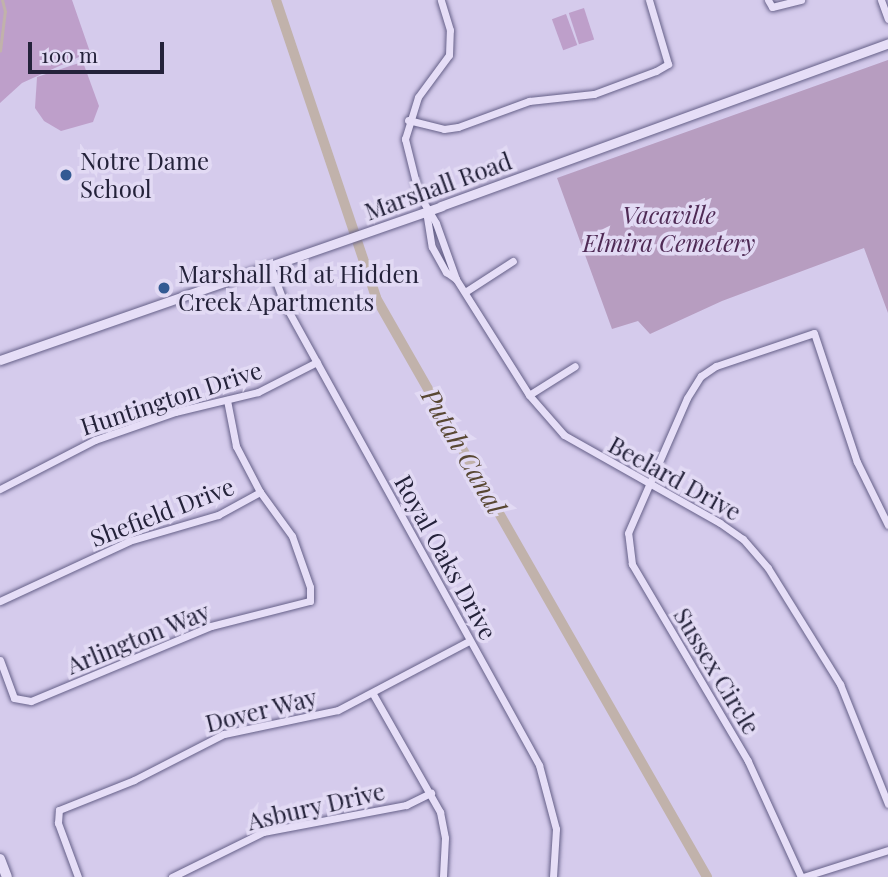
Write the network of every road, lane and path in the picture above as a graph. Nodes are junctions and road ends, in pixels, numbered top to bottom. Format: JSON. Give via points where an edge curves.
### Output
{"nodes":[{"id":1,"x":441,"y":0,"type":"edge"},
{"id":2,"x":649,"y":0,"type":"edge"},
{"id":3,"x":768,"y":0,"type":"edge"},
{"id":4,"x":801,"y":0,"type":"edge"},
{"id":5,"x":881,"y":0,"type":"edge"},
{"id":6,"x":888,"y":19,"type":"edge"},
{"id":7,"x":888,"y":43,"type":"edge"},
{"id":8,"x":408,"y":120,"type":"junction"},
{"id":9,"x":426,"y":211,"type":"junction"},
{"id":10,"x":513,"y":261,"type":"dead end"},
{"id":11,"x":270,"y":265,"type":"junction"},
{"id":12,"x":465,"y":292,"type":"junction"},
{"id":13,"x":0,"y":360,"type":"edge"},
{"id":14,"x":317,"y":362,"type":"junction"},
{"id":15,"x":575,"y":366,"type":"dead end"},
{"id":16,"x":529,"y":395,"type":"junction"},
{"id":17,"x":227,"y":400,"type":"junction"},
{"id":18,"x":649,"y":484,"type":"junction"},
{"id":19,"x":0,"y":489,"type":"edge"},
{"id":20,"x":260,"y":492,"type":"junction"},
{"id":21,"x":888,"y":526,"type":"edge"},
{"id":22,"x":0,"y":601,"type":"edge"},
{"id":23,"x":470,"y":640,"type":"junction"},
{"id":24,"x":0,"y":660,"type":"edge"},
{"id":25,"x":373,"y":694,"type":"junction"},
{"id":26,"x":431,"y":793,"type":"junction"},
{"id":27,"x":888,"y":804,"type":"edge"},
{"id":28,"x":888,"y":850,"type":"edge"},
{"id":29,"x":0,"y":859,"type":"edge"},
{"id":30,"x":6,"y":877,"type":"edge"},
{"id":31,"x":78,"y":877,"type":"edge"},
{"id":32,"x":172,"y":877,"type":"edge"},
{"id":33,"x":443,"y":877,"type":"edge"},
{"id":34,"x":553,"y":877,"type":"edge"},
{"id":35,"x":802,"y":877,"type":"edge"}],
"edges":[{"from":1,"to":8,"type":"street","name":"Beelard Drive","via":[[450,30],[449,55],[418,97]]},
{"from":2,"to":8,"type":"street","via":[[668,64],[656,71],[594,94],[529,101],[458,127],[444,129]]},
{"from":3,"to":4,"type":"street","via":[[772,7]]},
{"from":5,"to":6,"type":"street"},
{"from":7,"to":9,"type":"street","name":"Marshall Road"},
{"from":8,"to":9,"type":"street","name":"Beelard Drive","via":[[407,159]]},
{"from":9,"to":11,"type":"street","name":"Marshall Road"},
{"from":9,"to":12,"type":"street","name":"Beelard Drive","via":[[436,223]]},
{"from":10,"to":12,"type":"street"},
{"from":11,"to":13,"type":"street","name":"Marshall Road"},
{"from":11,"to":14,"type":"street","name":"Royal Oaks Drive"},
{"from":12,"to":16,"type":"street","name":"Beelard Drive"},
{"from":14,"to":17,"type":"street","name":"Huntington Drive","via":[[274,385]]},
{"from":14,"to":23,"type":"street","name":"Royal Oaks Drive"},
{"from":15,"to":16,"type":"street"},
{"from":16,"to":18,"type":"street","name":"Beelard Drive","via":[[564,435]]},
{"from":17,"to":19,"type":"street","name":"Huntington Drive","via":[[95,440]]},
{"from":17,"to":20,"type":"street","via":[[236,446]]},
{"from":18,"to":21,"type":"street","name":"Sussex Circle","via":[[701,376],[716,366],[814,333],[857,462]]},
{"from":18,"to":27,"type":"street","name":"Beelard Drive","via":[[743,539],[768,568],[840,684]]},
{"from":18,"to":35,"type":"street","name":"Sussex Circle","via":[[628,533],[632,564],[748,761]]},
{"from":20,"to":22,"type":"street","name":"Shefield Drive","via":[[218,515],[129,541]]},
{"from":20,"to":24,"type":"street","name":"Arlington Way","via":[[292,536],[310,587],[310,601],[211,626],[22,702],[14,698]]},
{"from":23,"to":25,"type":"street","name":"Dover Way"},
{"from":23,"to":34,"type":"street","name":"Royal Oaks Drive","via":[[539,765],[551,797],[556,837]]},
{"from":25,"to":26,"type":"street"},
{"from":25,"to":31,"type":"street","name":"Dover Way","via":[[312,718],[224,734],[134,780],[59,810],[58,823]]},
{"from":26,"to":32,"type":"street","name":"Asbury Drive","via":[[406,805],[263,832]]},
{"from":26,"to":33,"type":"street","via":[[445,838]]},
{"from":28,"to":35,"type":"street","name":"Sussex Circle"},
{"from":29,"to":30,"type":"main road"}]}
